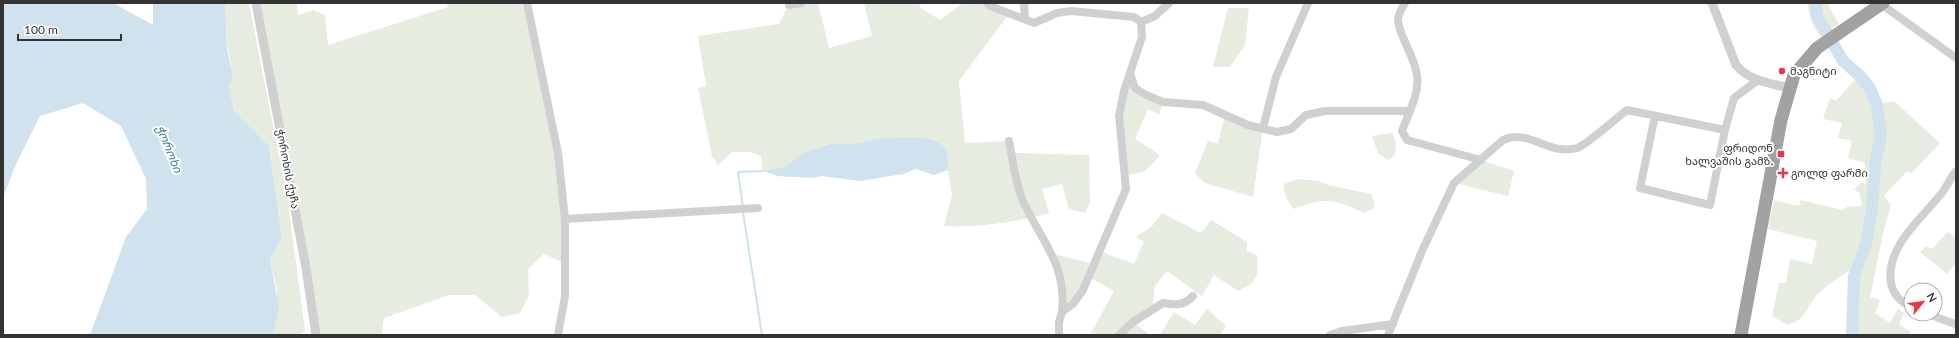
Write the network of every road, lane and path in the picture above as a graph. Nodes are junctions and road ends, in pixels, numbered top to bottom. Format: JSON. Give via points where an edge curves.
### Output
{"nodes":[{"id":1,"x":256,"y":3,"type":"edge"},
{"id":2,"x":527,"y":3,"type":"edge"},
{"id":3,"x":801,"y":3,"type":"edge"},
{"id":4,"x":987,"y":3,"type":"edge"},
{"id":5,"x":1024,"y":3,"type":"edge"},
{"id":6,"x":1170,"y":3,"type":"edge"},
{"id":7,"x":1308,"y":3,"type":"edge"},
{"id":8,"x":1405,"y":3,"type":"edge"},
{"id":9,"x":1712,"y":3,"type":"edge"},
{"id":10,"x":1882,"y":4,"type":"edge"},
{"id":11,"x":789,"y":5,"type":"dead end"},
{"id":12,"x":1025,"y":19,"type":"junction"},
{"id":13,"x":1141,"y":22,"type":"junction"},
{"id":14,"x":1956,"y":58,"type":"edge"},
{"id":15,"x":1130,"y":73,"type":"junction"},
{"id":16,"x":1758,"y":80,"type":"junction"},
{"id":17,"x":1789,"y":88,"type":"junction"},
{"id":18,"x":1409,"y":111,"type":"junction"},
{"id":19,"x":1655,"y":116,"type":"junction"},
{"id":20,"x":1263,"y":128,"type":"junction"},
{"id":21,"x":1725,"y":130,"type":"junction"},
{"id":22,"x":1009,"y":141,"type":"dead end"},
{"id":23,"x":1481,"y":160,"type":"junction"},
{"id":24,"x":1956,"y":171,"type":"edge"},
{"id":25,"x":758,"y":208,"type":"dead end"},
{"id":26,"x":565,"y":220,"type":"junction"},
{"id":27,"x":1193,"y":296,"type":"dead end"},
{"id":28,"x":1903,"y":302,"type":"edge"},
{"id":29,"x":1062,"y":312,"type":"junction"},
{"id":30,"x":1943,"y":319,"type":"edge"},
{"id":31,"x":1956,"y":323,"type":"edge"},
{"id":32,"x":1393,"y":324,"type":"junction"},
{"id":33,"x":1956,"y":327,"type":"edge"},
{"id":34,"x":316,"y":335,"type":"edge"},
{"id":35,"x":558,"y":335,"type":"edge"},
{"id":36,"x":1059,"y":335,"type":"edge"},
{"id":37,"x":1119,"y":335,"type":"edge"},
{"id":38,"x":1330,"y":335,"type":"edge"},
{"id":39,"x":1388,"y":335,"type":"edge"},
{"id":40,"x":1741,"y":335,"type":"edge"}],
"edges":[{"from":1,"to":34,"type":"street","name":"ჭოროხის ქუჩა","via":[[306,268]]},
{"from":2,"to":26,"type":"street","via":[[558,153]]},
{"from":3,"to":11,"type":"street"},
{"from":4,"to":12,"type":"street"},
{"from":5,"to":12,"type":"street"},
{"from":6,"to":13,"type":"street","via":[[1155,16]]},
{"from":7,"to":20,"type":"street","via":[[1276,77]]},
{"from":8,"to":18,"type":"street","via":[[1398,20],[1414,60],[1418,87]]},
{"from":9,"to":16,"type":"street","via":[[1736,65],[1742,72]]},
{"from":10,"to":14,"type":"street"},
{"from":10,"to":17,"type":"highway","via":[[1817,48],[1794,75]]},
{"from":12,"to":13,"type":"street","via":[[1034,23],[1057,13],[1071,11],[1128,16]]},
{"from":13,"to":15,"type":"street","via":[[1142,36]]},
{"from":15,"to":20,"type":"street","via":[[1135,88],[1146,95],[1163,102],[1203,105],[1248,125]]},
{"from":15,"to":29,"type":"street","via":[[1119,116],[1126,189],[1083,290]]},
{"from":16,"to":17,"type":"street"},
{"from":16,"to":21,"type":"street","via":[[1734,98]]},
{"from":17,"to":40,"type":"highway"},
{"from":18,"to":20,"type":"street","via":[[1324,111],[1306,115],[1291,129],[1277,132]]},
{"from":18,"to":23,"type":"street","via":[[1402,131],[1407,140]]},
{"from":19,"to":21,"type":"street"},
{"from":19,"to":21,"type":"street","via":[[1640,188],[1710,205]]},
{"from":19,"to":23,"type":"street","via":[[1627,110],[1578,148],[1573,149],[1561,150],[1541,145],[1523,136],[1512,136],[1503,140]]},
{"from":22,"to":29,"type":"street","via":[[1022,199],[1052,254],[1060,276]]},
{"from":23,"to":32,"type":"street","via":[[1454,183],[1422,251]]},
{"from":24,"to":28,"type":"street","via":[[1944,190],[1900,244],[1890,269],[1892,289],[1896,297]]},
{"from":25,"to":26,"type":"street"},
{"from":26,"to":35,"type":"street","via":[[565,296]]},
{"from":27,"to":37,"type":"street","via":[[1189,301],[1177,305],[1163,303],[1133,322]]},
{"from":29,"to":36,"type":"street"},
{"from":30,"to":31,"type":"street"},
{"from":31,"to":33,"type":"street"},
{"from":32,"to":38,"type":"street"},
{"from":32,"to":39,"type":"street"}]}
